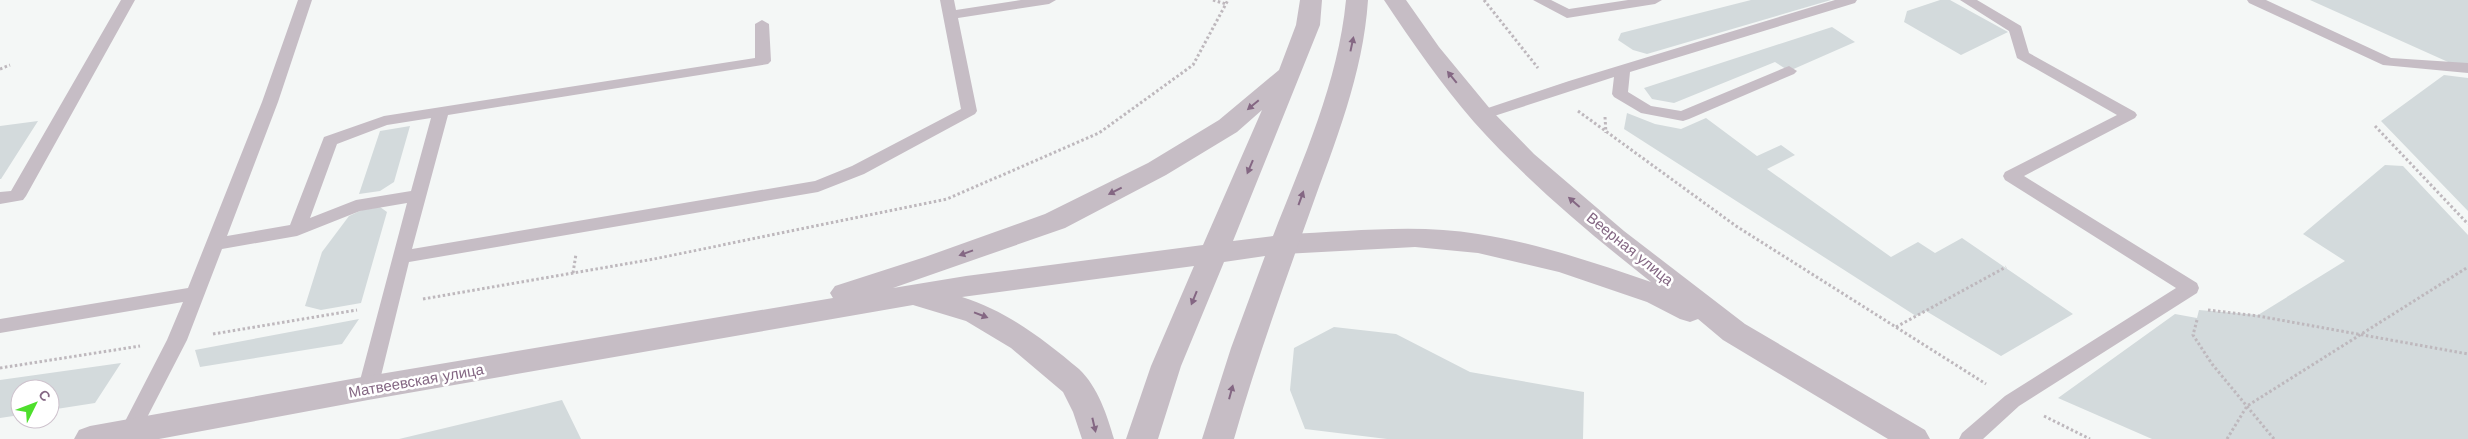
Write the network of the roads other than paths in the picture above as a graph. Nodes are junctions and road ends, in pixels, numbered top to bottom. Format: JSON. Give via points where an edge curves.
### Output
{"nodes":[{"id":1,"x":128,"y":0,"type":"edge"},
{"id":2,"x":305,"y":0,"type":"edge"},
{"id":3,"x":1049,"y":0,"type":"edge"},
{"id":4,"x":1311,"y":0,"type":"edge"},
{"id":5,"x":1357,"y":0,"type":"edge"},
{"id":6,"x":1396,"y":0,"type":"edge"},
{"id":7,"x":1540,"y":0,"type":"edge"},
{"id":8,"x":1655,"y":0,"type":"edge"},
{"id":9,"x":1850,"y":0,"type":"edge"},
{"id":10,"x":1967,"y":0,"type":"edge"},
{"id":11,"x":2254,"y":0,"type":"edge"},
{"id":12,"x":949,"y":8,"type":"edge"},
{"id":13,"x":762,"y":24,"type":"dead end"},
{"id":14,"x":2468,"y":68,"type":"edge"},
{"id":15,"x":1623,"y":70,"type":"junction"},
{"id":16,"x":1789,"y":71,"type":"dead end"},
{"id":17,"x":1290,"y":73,"type":"junction"},
{"id":18,"x":441,"y":111,"type":"junction"},
{"id":19,"x":1482,"y":115,"type":"junction"},
{"id":20,"x":419,"y":195,"type":"junction"},
{"id":21,"x":0,"y":198,"type":"edge"},
{"id":22,"x":297,"y":230,"type":"junction"},
{"id":23,"x":214,"y":244,"type":"junction"},
{"id":24,"x":1284,"y":244,"type":"junction"},
{"id":25,"x":1213,"y":252,"type":"junction"},
{"id":26,"x":402,"y":257,"type":"junction"},
{"id":27,"x":195,"y":294,"type":"junction"},
{"id":28,"x":900,"y":298,"type":"junction"},
{"id":29,"x":742,"y":325,"type":"junction"},
{"id":30,"x":0,"y":326,"type":"edge"},
{"id":31,"x":1734,"y":332,"type":"junction"},
{"id":32,"x":368,"y":388,"type":"junction"},
{"id":33,"x":128,"y":433,"type":"junction"},
{"id":34,"x":90,"y":439,"type":"edge"},
{"id":35,"x":1098,"y":439,"type":"edge"},
{"id":36,"x":1142,"y":439,"type":"edge"},
{"id":37,"x":1218,"y":439,"type":"edge"},
{"id":38,"x":1914,"y":439,"type":"edge"},
{"id":39,"x":1969,"y":439,"type":"edge"}],
"edges":[{"from":1,"to":21,"type":"lane","via":[[17,196]]},
{"from":2,"to":23,"type":"lane","via":[[270,102]]},
{"from":3,"to":12,"type":"lane"},
{"from":4,"to":17,"type":"street","via":[[1308,25]]},
{"from":24,"to":5,"type":"street","one_way":true,"via":[[1342,93],[1356,26]]},
{"from":19,"to":6,"type":"street","name":"Веерная улица","one_way":true,"via":[[1431,52]]},
{"from":7,"to":8,"type":"lane","via":[[1567,14]]},
{"from":9,"to":15,"type":"lane"},
{"from":10,"to":39,"type":"lane","via":[[2016,29],[2022,55],[2129,115],[2011,176],[2190,288],[2012,401]]},
{"from":11,"to":14,"type":"lane","via":[[2388,62]]},
{"from":12,"to":26,"type":"lane","via":[[969,111],[858,170],[818,186]]},
{"from":13,"to":18,"type":"lane","via":[[763,61]]},
{"from":15,"to":16,"type":"lane","via":[[1620,94],[1647,110],[1683,116]]},
{"from":15,"to":19,"type":"lane"},
{"from":17,"to":25,"type":"street","one_way":true},
{"from":17,"to":29,"type":"street","one_way":true,"via":[[1228,126],[1157,169],[1055,221],[935,264]]},
{"from":18,"to":20,"type":"lane"},
{"from":18,"to":22,"type":"lane","via":[[384,121],[330,141]]},
{"from":31,"to":19,"type":"street","name":"Веерная улица","one_way":true,"via":[[1614,238],[1525,160]]},
{"from":20,"to":22,"type":"lane","via":[[356,206]]},
{"from":20,"to":26,"type":"lane"},
{"from":22,"to":23,"type":"lane"},
{"from":23,"to":27,"type":"lane"},
{"from":24,"to":25,"type":"street"},
{"from":24,"to":31,"type":"street","via":[[1415,238],[1478,243],[1574,266],[1657,295]]},
{"from":37,"to":24,"type":"street","one_way":true,"via":[[1236,372]]},
{"from":25,"to":28,"type":"street"},
{"from":25,"to":36,"type":"street","one_way":true,"via":[[1166,366]]},
{"from":26,"to":32,"type":"lane"},
{"from":27,"to":30,"type":"lane"},
{"from":27,"to":33,"type":"lane","via":[[177,340]]},
{"from":28,"to":29,"type":"street"},
{"from":28,"to":35,"type":"street","one_way":true,"via":[[947,302],[993,320],[1031,347],[1075,385],[1092,415]]},
{"from":29,"to":32,"type":"street","name":"Матвеевская улица"},
{"from":31,"to":38,"type":"street","name":"Веерная улица"},
{"from":32,"to":33,"type":"street","name":"Матвеевская улица"},
{"from":33,"to":34,"type":"street","name":"Матвеевская улица"}]}
